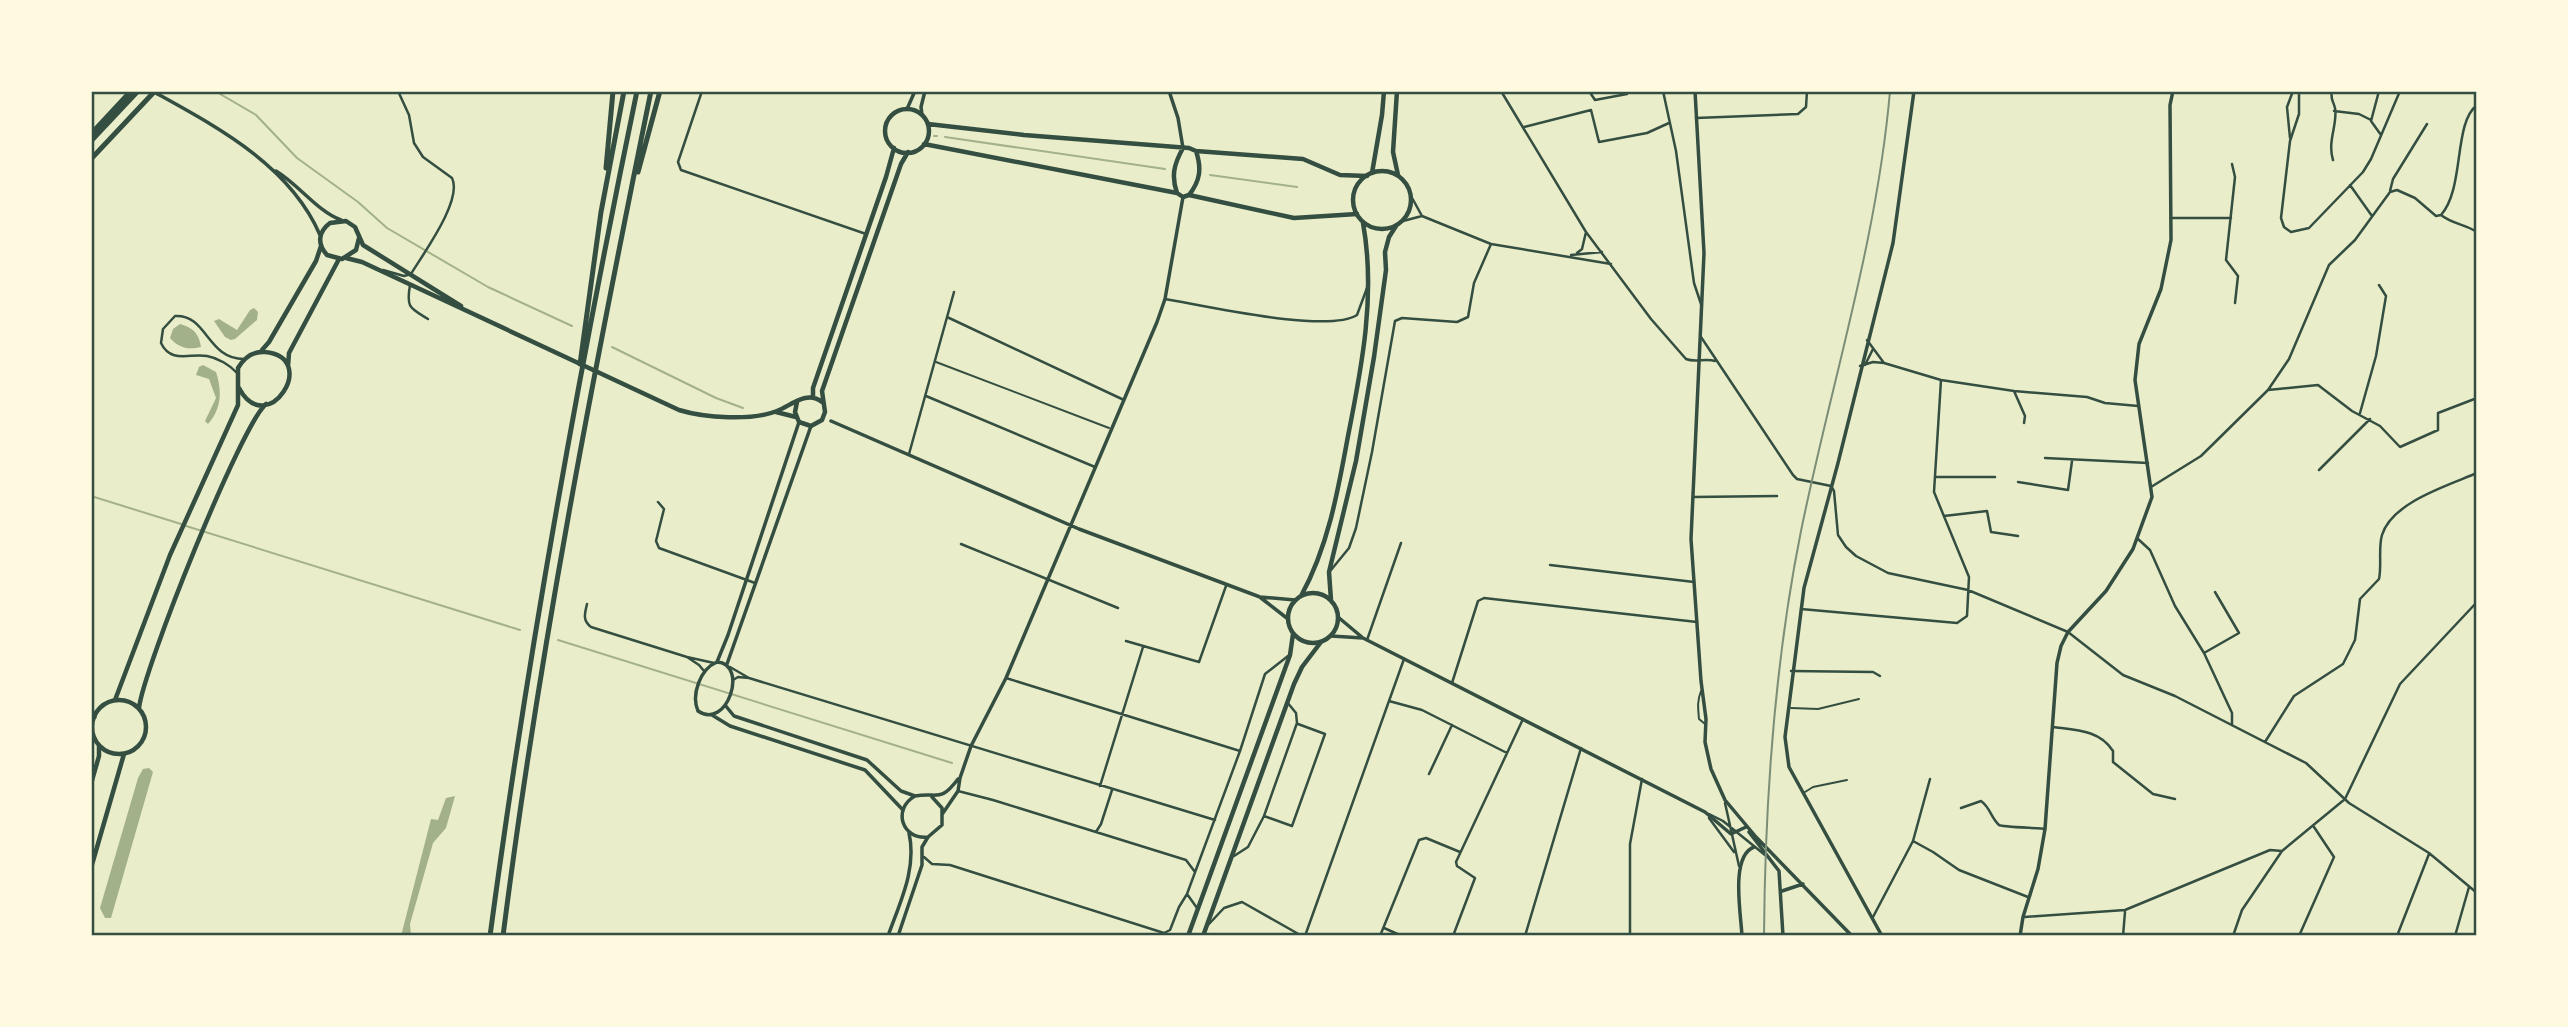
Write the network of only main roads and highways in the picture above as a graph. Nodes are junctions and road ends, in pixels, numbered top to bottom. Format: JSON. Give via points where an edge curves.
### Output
{"nodes":[{"id":1,"x":131,"y":91,"type":"edge"},
{"id":2,"x":138,"y":91,"type":"edge"},
{"id":3,"x":154,"y":91,"type":"edge"},
{"id":4,"x":161,"y":91,"type":"edge"},
{"id":5,"x":614,"y":91,"type":"edge"},
{"id":6,"x":624,"y":91,"type":"edge"},
{"id":7,"x":637,"y":91,"type":"edge"},
{"id":8,"x":651,"y":91,"type":"edge"},
{"id":9,"x":660,"y":91,"type":"edge"},
{"id":10,"x":1384,"y":91,"type":"edge"},
{"id":11,"x":1397,"y":91,"type":"edge"},
{"id":12,"x":135,"y":112,"type":"junction"},
{"id":13,"x":928,"y":124,"type":"junction"},
{"id":14,"x":91,"y":134,"type":"edge"},
{"id":15,"x":91,"y":141,"type":"edge"},
{"id":16,"x":924,"y":144,"type":"junction"},
{"id":17,"x":894,"y":148,"type":"junction"},
{"id":18,"x":1183,"y":149,"type":"junction"},
{"id":19,"x":1196,"y":151,"type":"junction"},
{"id":20,"x":908,"y":152,"type":"junction"},
{"id":21,"x":91,"y":159,"type":"edge"},
{"id":22,"x":1369,"y":174,"type":"junction"},
{"id":23,"x":1398,"y":176,"type":"junction"},
{"id":24,"x":1177,"y":193,"type":"junction"},
{"id":25,"x":1186,"y":196,"type":"junction"},
{"id":26,"x":601,"y":212,"type":"junction"},
{"id":27,"x":1357,"y":214,"type":"junction"},
{"id":28,"x":1363,"y":223,"type":"junction"},
{"id":29,"x":1396,"y":226,"type":"junction"},
{"id":30,"x":866,"y":234,"type":"junction"},
{"id":31,"x":622,"y":235,"type":"junction"},
{"id":32,"x":875,"y":237,"type":"junction"},
{"id":33,"x":359,"y":238,"type":"junction"},
{"id":34,"x":321,"y":245,"type":"junction"},
{"id":35,"x":346,"y":258,"type":"junction"},
{"id":36,"x":339,"y":259,"type":"junction"},
{"id":37,"x":474,"y":314,"type":"junction"},
{"id":38,"x":261,"y":352,"type":"junction"},
{"id":39,"x":289,"y":370,"type":"junction"},
{"id":40,"x":239,"y":388,"type":"junction"},
{"id":41,"x":577,"y":395,"type":"junction"},
{"id":42,"x":813,"y":396,"type":"junction"},
{"id":43,"x":797,"y":402,"type":"junction"},
{"id":44,"x":822,"y":402,"type":"junction"},
{"id":45,"x":266,"y":404,"type":"junction"},
{"id":46,"x":775,"y":412,"type":"junction"},
{"id":47,"x":798,"y":419,"type":"junction"},
{"id":48,"x":1301,"y":596,"type":"junction"},
{"id":49,"x":1331,"y":600,"type":"junction"},
{"id":50,"x":1293,"y":634,"type":"junction"},
{"id":51,"x":1321,"y":642,"type":"junction"},
{"id":52,"x":115,"y":700,"type":"junction"},
{"id":53,"x":139,"y":708,"type":"junction"},
{"id":54,"x":93,"y":716,"type":"edge"},
{"id":55,"x":92,"y":728,"type":"edge"},
{"id":56,"x":99,"y":745,"type":"junction"},
{"id":57,"x":124,"y":754,"type":"junction"},
{"id":58,"x":91,"y":784,"type":"edge"},
{"id":59,"x":91,"y":868,"type":"edge"},
{"id":60,"x":490,"y":936,"type":"edge"},
{"id":61,"x":503,"y":936,"type":"edge"},
{"id":62,"x":1188,"y":936,"type":"edge"},
{"id":63,"x":1203,"y":936,"type":"edge"}],
"edges":[{"from":1,"to":14,"type":"highway"},
{"from":2,"to":15,"type":"highway"},
{"from":3,"to":12,"type":"highway"},
{"from":4,"to":12,"type":"highway"},
{"from":5,"to":26,"type":"highway"},
{"from":6,"to":26,"type":"highway"},
{"from":7,"to":41,"type":"highway"},
{"from":8,"to":31,"type":"highway"},
{"from":9,"to":31,"type":"highway"},
{"from":10,"to":22,"type":"main road"},
{"from":11,"to":23,"type":"main road","via":[[1393,152]]},
{"from":12,"to":21,"type":"highway"},
{"from":13,"to":16,"type":"main road"},
{"from":13,"to":17,"type":"main road","via":[[922,115],[907,109],[894,113],[886,124],[886,137]]},
{"from":13,"to":18,"type":"main road"},
{"from":16,"to":20,"type":"main road"},
{"from":16,"to":24,"type":"main road"},
{"from":17,"to":20,"type":"main road"},
{"from":17,"to":30,"type":"main road"},
{"from":18,"to":19,"type":"main road"},
{"from":18,"to":24,"type":"main road","via":[[1174,165]]},
{"from":19,"to":22,"type":"main road","via":[[1303,159],[1340,175]]},
{"from":19,"to":25,"type":"main road","via":[[1200,174]]},
{"from":20,"to":32,"type":"main road"},
{"from":22,"to":23,"type":"main road","via":[[1381,171]]},
{"from":22,"to":27,"type":"main road","via":[[1354,193]]},
{"from":23,"to":29,"type":"main road","via":[[1411,196],[1410,208]]},
{"from":24,"to":25,"type":"main road"},
{"from":25,"to":27,"type":"main road","via":[[1294,218]]},
{"from":26,"to":41,"type":"highway"},
{"from":27,"to":28,"type":"main road"},
{"from":28,"to":29,"type":"main road","via":[[1379,229]]},
{"from":28,"to":48,"type":"main road","via":[[1369,256],[1363,355],[1322,550]]},
{"from":29,"to":49,"type":"main road","via":[[1385,252],[1376,345],[1356,461],[1329,572]]},
{"from":30,"to":32,"type":"main road"},
{"from":30,"to":42,"type":"main road"},
{"from":31,"to":61,"type":"highway","via":[[551,613]]},
{"from":32,"to":44,"type":"main road"},
{"from":33,"to":34,"type":"main road","via":[[355,228],[341,220],[330,222],[320,236]]},
{"from":33,"to":35,"type":"main road","via":[[356,250]]},
{"from":33,"to":37,"type":"main road","via":[[363,245]]},
{"from":34,"to":36,"type":"main road","via":[[327,255]]},
{"from":34,"to":38,"type":"main road"},
{"from":35,"to":36,"type":"main road"},
{"from":35,"to":37,"type":"main road"},
{"from":36,"to":39,"type":"main road","via":[[289,353]]},
{"from":37,"to":46,"type":"main road","via":[[698,416]]},
{"from":38,"to":39,"type":"main road","via":[[280,357]]},
{"from":38,"to":40,"type":"main road","via":[[244,359],[237,373]]},
{"from":39,"to":45,"type":"main road","via":[[286,391]]},
{"from":40,"to":45,"type":"main road","via":[[252,402]]},
{"from":40,"to":52,"type":"main road","via":[[238,405],[177,537]]},
{"from":41,"to":60,"type":"highway","via":[[536,622]]},
{"from":42,"to":43,"type":"main road"},
{"from":42,"to":44,"type":"main road"},
{"from":43,"to":46,"type":"main road"},
{"from":43,"to":47,"type":"main road"},
{"from":44,"to":47,"type":"main road","via":[[825,412],[819,423],[811,426]]},
{"from":45,"to":53,"type":"main road","via":[[209,517]]},
{"from":46,"to":47,"type":"main road"},
{"from":48,"to":49,"type":"main road","via":[[1311,592]]},
{"from":48,"to":50,"type":"main road","via":[[1289,609]]},
{"from":49,"to":51,"type":"main road","via":[[1337,627]]},
{"from":50,"to":51,"type":"main road","via":[[1301,641]]},
{"from":50,"to":62,"type":"main road","via":[[1290,655]]},
{"from":51,"to":63,"type":"main road","via":[[1302,667],[1287,702]]},
{"from":52,"to":53,"type":"main road"},
{"from":52,"to":54,"type":"main road"},
{"from":53,"to":57,"type":"main road","via":[[146,723],[144,737]]},
{"from":54,"to":55,"type":"main road"},
{"from":55,"to":56,"type":"main road"},
{"from":56,"to":57,"type":"main road"},
{"from":56,"to":58,"type":"main road"},
{"from":57,"to":59,"type":"main road"}]}
